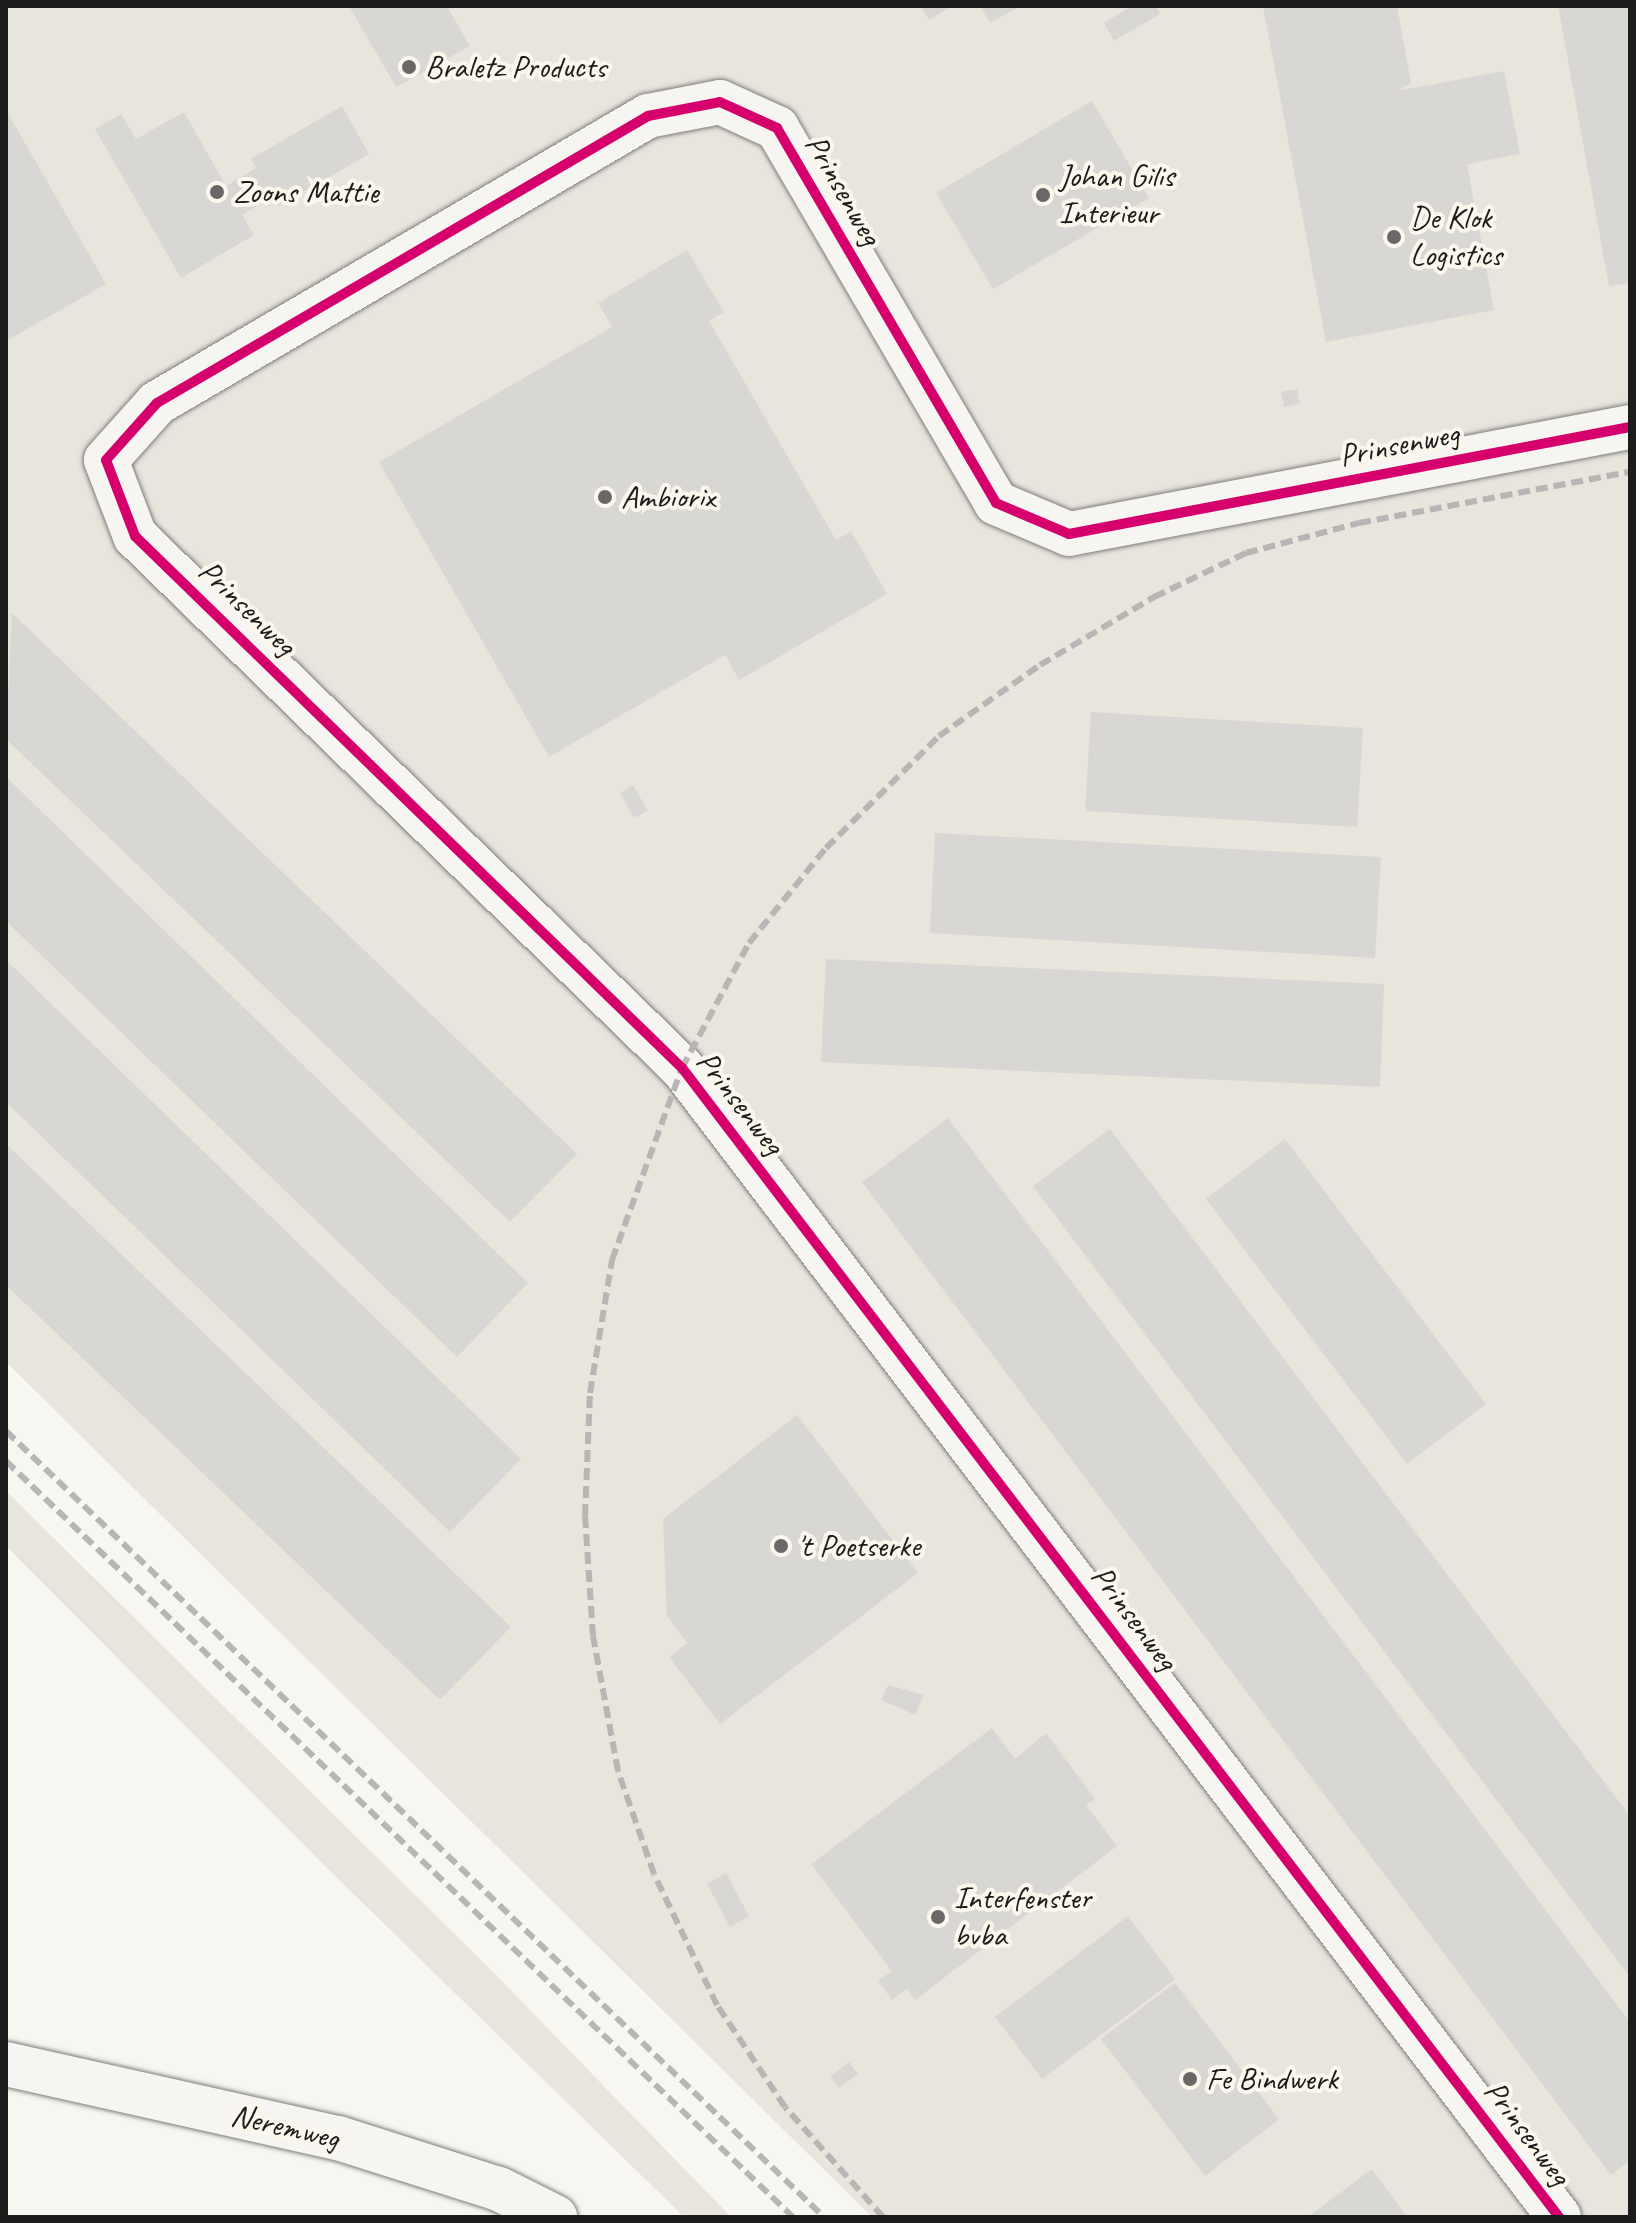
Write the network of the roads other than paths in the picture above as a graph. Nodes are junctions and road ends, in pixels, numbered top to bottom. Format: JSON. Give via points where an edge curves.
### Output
{"nodes":[{"id":1,"x":1630,"y":427,"type":"edge"},
{"id":2,"x":6,"y":2064,"type":"edge"},
{"id":3,"x":555,"y":2217,"type":"edge"},
{"id":4,"x":1559,"y":2217,"type":"edge"}],
"edges":[{"from":1,"to":4,"type":"street","name":"Prinsenweg","via":[[1069,534],[996,503],[777,128],[720,102],[648,116],[157,403],[106,460],[135,536],[682,1068]]},
{"from":2,"to":3,"type":"street","name":"Neremweg","via":[[338,2138],[499,2189]]}]}
